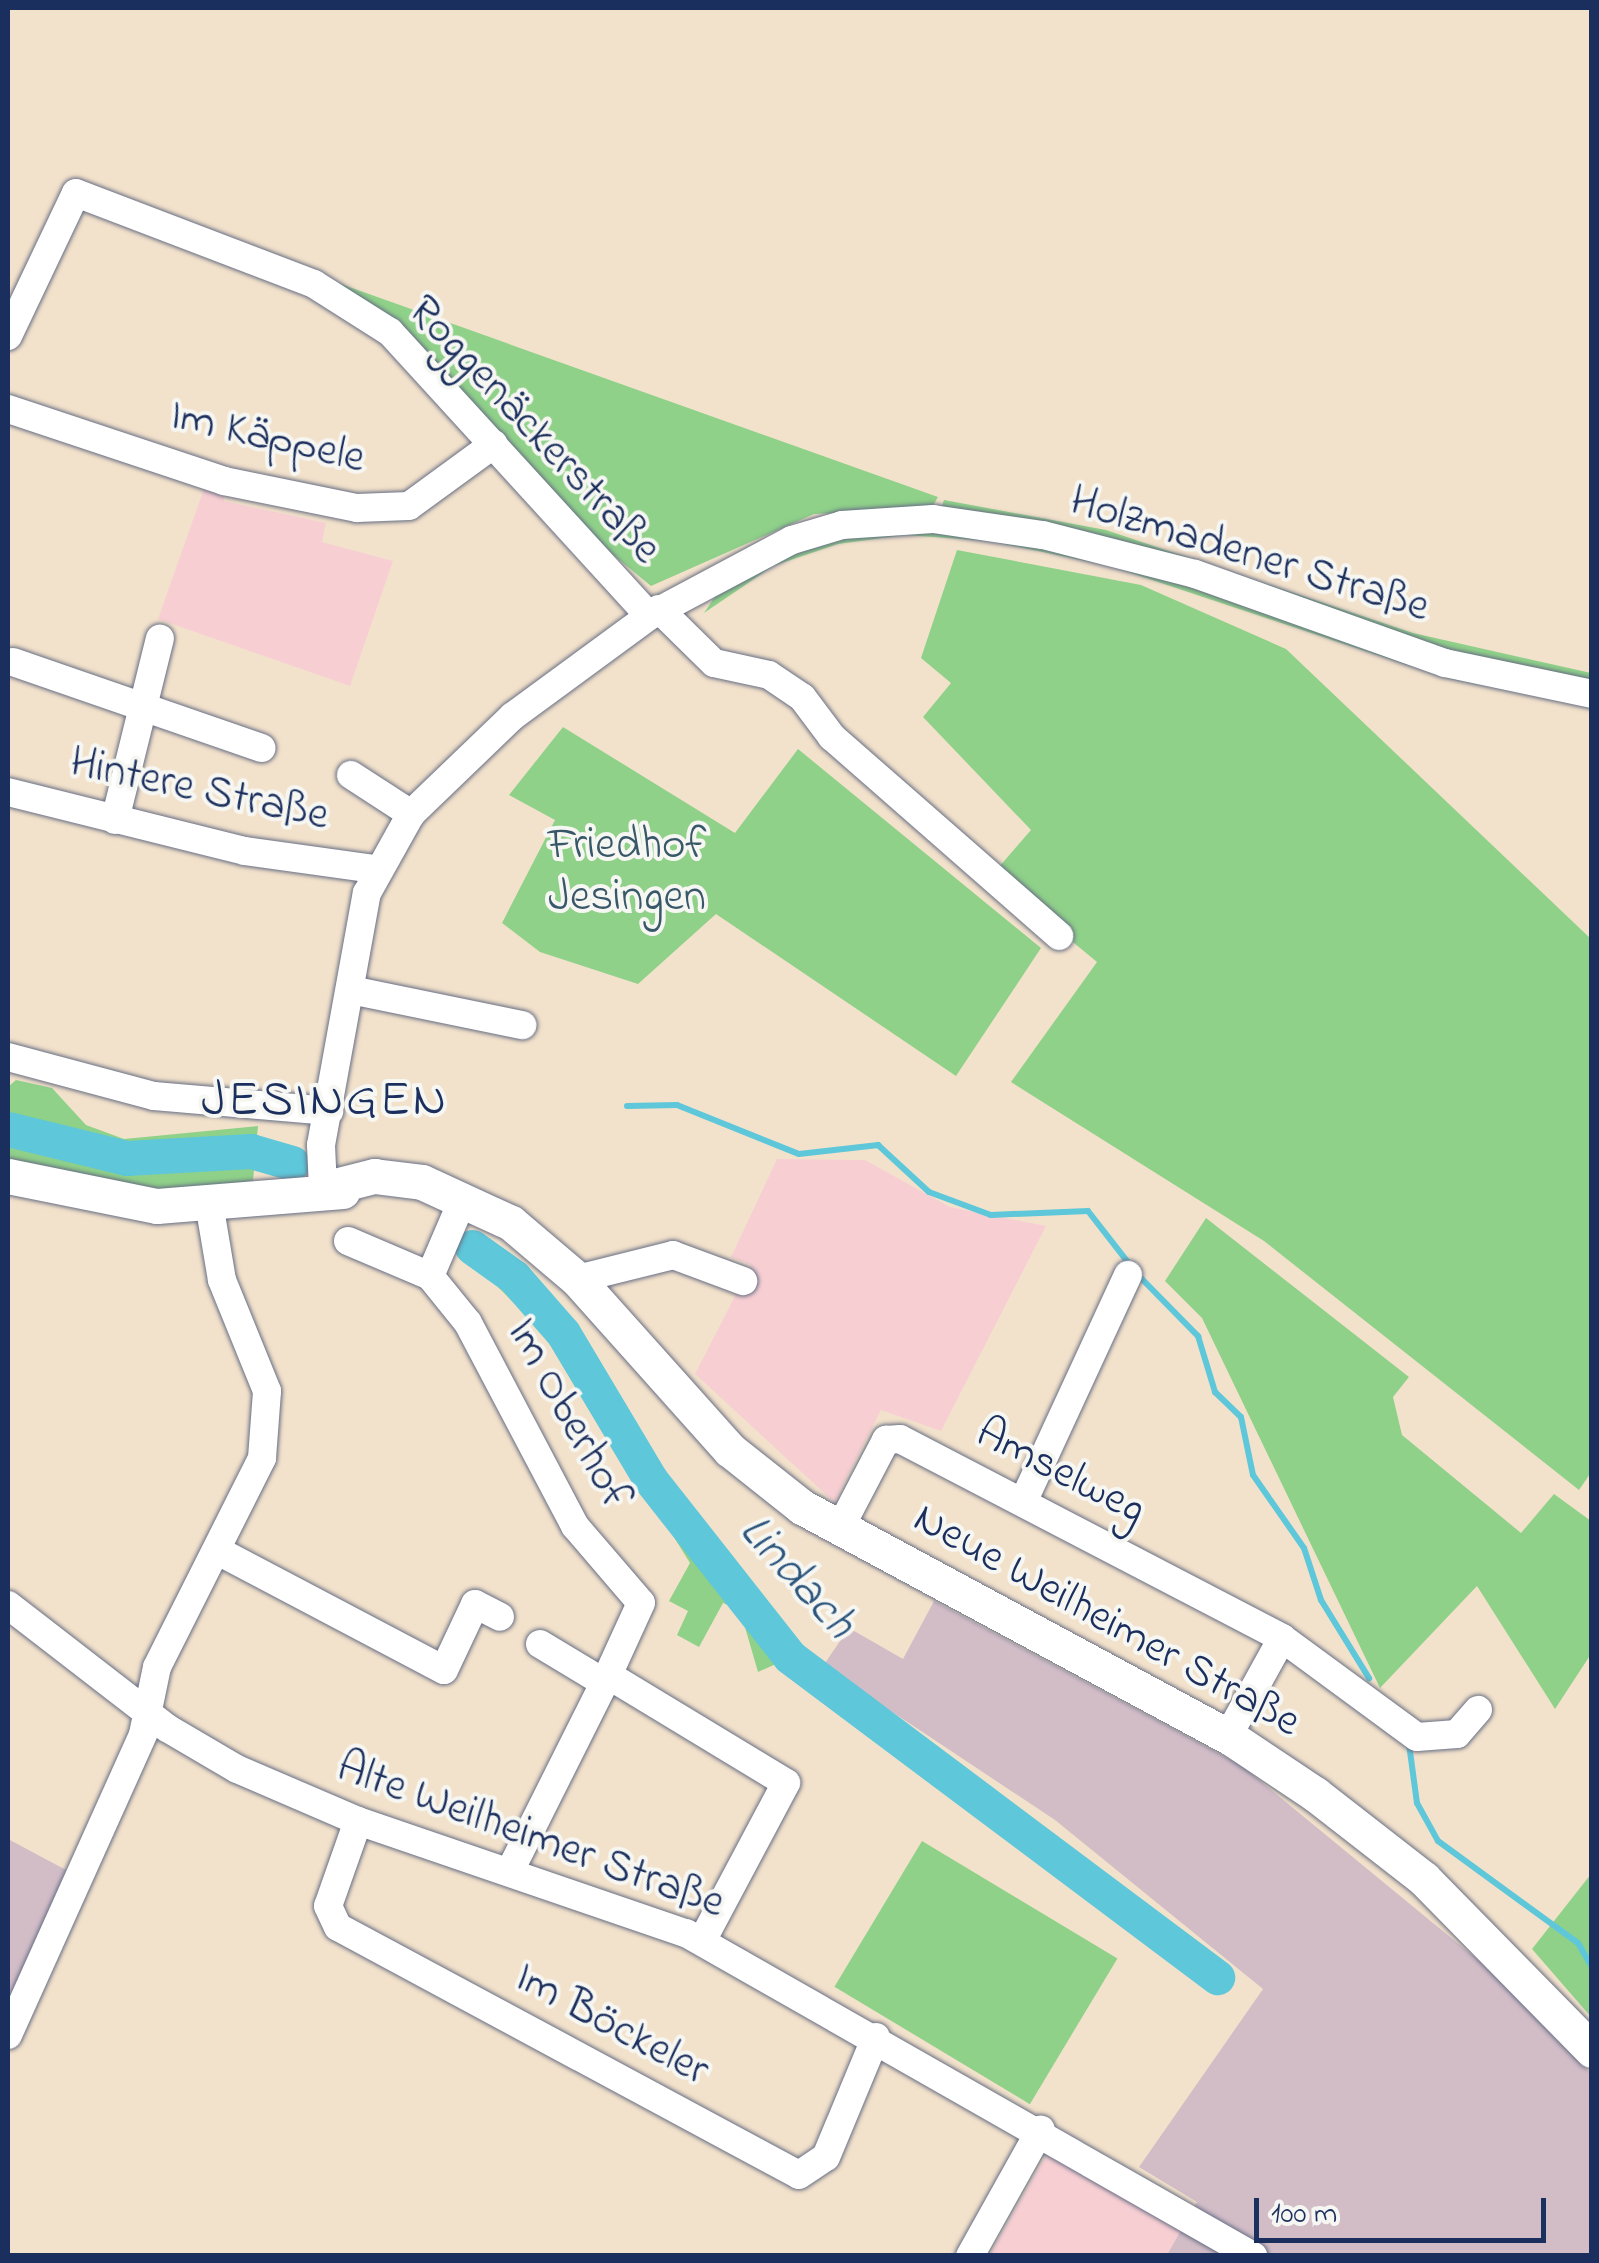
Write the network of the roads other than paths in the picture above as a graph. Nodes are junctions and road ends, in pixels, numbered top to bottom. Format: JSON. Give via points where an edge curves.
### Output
{"nodes":[{"id":1,"x":8,"y":336,"type":"edge"},
{"id":2,"x":8,"y":409,"type":"edge"},
{"id":3,"x":494,"y":444,"type":"junction"},
{"id":4,"x":654,"y":612,"type":"junction"},
{"id":5,"x":160,"y":638,"type":"dead end"},
{"id":6,"x":13,"y":662,"type":"dead end"},
{"id":7,"x":1592,"y":694,"type":"edge"},
{"id":8,"x":143,"y":706,"type":"junction"},
{"id":9,"x":262,"y":748,"type":"dead end"},
{"id":10,"x":351,"y":775,"type":"dead end"},
{"id":11,"x":8,"y":792,"type":"edge"},
{"id":12,"x":412,"y":814,"type":"junction"},
{"id":13,"x":115,"y":820,"type":"junction"},
{"id":14,"x":374,"y":868,"type":"junction"},
{"id":15,"x":1059,"y":936,"type":"dead end"},
{"id":16,"x":351,"y":990,"type":"junction"},
{"id":17,"x":522,"y":1025,"type":"dead end"},
{"id":18,"x":8,"y":1057,"type":"edge"},
{"id":19,"x":329,"y":1111,"type":"junction"},
{"id":20,"x":8,"y":1176,"type":"edge"},
{"id":21,"x":323,"y":1189,"type":"junction"},
{"id":22,"x":463,"y":1199,"type":"junction"},
{"id":23,"x":209,"y":1203,"type":"junction"},
{"id":24,"x":348,"y":1242,"type":"dead end"},
{"id":25,"x":1128,"y":1274,"type":"dead end"},
{"id":26,"x":430,"y":1276,"type":"junction"},
{"id":27,"x":577,"y":1278,"type":"junction"},
{"id":28,"x":744,"y":1281,"type":"dead end"},
{"id":29,"x":1024,"y":1500,"type":"junction"},
{"id":30,"x":839,"y":1530,"type":"junction"},
{"id":31,"x":220,"y":1552,"type":"junction"},
{"id":32,"x":8,"y":1605,"type":"edge"},
{"id":33,"x":500,"y":1617,"type":"dead end"},
{"id":34,"x":1282,"y":1638,"type":"junction"},
{"id":35,"x":540,"y":1644,"type":"dead end"},
{"id":36,"x":606,"y":1679,"type":"junction"},
{"id":37,"x":1478,"y":1710,"type":"dead end"},
{"id":38,"x":147,"y":1712,"type":"junction"},
{"id":39,"x":1228,"y":1736,"type":"junction"},
{"id":40,"x":358,"y":1821,"type":"junction"},
{"id":41,"x":510,"y":1871,"type":"junction"},
{"id":42,"x":702,"y":1942,"type":"junction"},
{"id":43,"x":11,"y":2019,"type":"edge"},
{"id":44,"x":876,"y":2036,"type":"junction"},
{"id":45,"x":1592,"y":2050,"type":"edge"},
{"id":46,"x":1041,"y":2129,"type":"junction"},
{"id":47,"x":970,"y":2256,"type":"edge"},
{"id":48,"x":1253,"y":2256,"type":"edge"}],
"edges":[{"from":1,"to":3,"type":"street","name":"Roggenäckerstraße","via":[[76,192],[314,284],[390,332]]},
{"from":2,"to":3,"type":"street","name":"Im Käppele","via":[[224,481],[358,508],[409,506]]},
{"from":3,"to":4,"type":"street","name":"Roggenäckerstraße"},
{"from":4,"to":7,"type":"street","name":"Holzmadener Straße","via":[[792,540],[842,525],[933,519],[1122,554],[1445,663]]},
{"from":4,"to":12,"type":"street","name":"Holzmadener Straße","via":[[513,716]]},
{"from":4,"to":15,"type":"street","via":[[714,663],[768,675],[802,697],[832,737]]},
{"from":5,"to":8,"type":"street"},
{"from":6,"to":8,"type":"street"},
{"from":8,"to":9,"type":"street"},
{"from":8,"to":13,"type":"street"},
{"from":10,"to":12,"type":"street"},
{"from":11,"to":13,"type":"street","name":"Hintere Straße"},
{"from":12,"to":14,"type":"street","name":"Holzmadener Straße"},
{"from":13,"to":14,"type":"street","name":"Hintere Straße"},
{"from":14,"to":16,"type":"street"},
{"from":16,"to":17,"type":"street"},
{"from":16,"to":19,"type":"street"},
{"from":18,"to":19,"type":"street","via":[[154,1096]]},
{"from":19,"to":21,"type":"street"},
{"from":20,"to":23,"type":"main road","name":"Neue Weilheimer Straße","via":[[122,1201]]},
{"from":21,"to":22,"type":"main road","name":"Neue Weilheimer Straße","via":[[374,1176]]},
{"from":21,"to":23,"type":"main road","name":"Neue Weilheimer Straße"},
{"from":22,"to":26,"type":"street"},
{"from":22,"to":27,"type":"main road","name":"Neue Weilheimer Straße","via":[[511,1223]]},
{"from":23,"to":31,"type":"street","via":[[222,1280],[271,1420]]},
{"from":24,"to":26,"type":"street"},
{"from":25,"to":29,"type":"street"},
{"from":26,"to":36,"type":"street","name":"Im Oberhof","via":[[506,1384],[575,1526],[641,1604]]},
{"from":27,"to":28,"type":"street","via":[[672,1255]]},
{"from":27,"to":30,"type":"main road","name":"Neue Weilheimer Straße","via":[[730,1450]]},
{"from":29,"to":30,"type":"street","name":"Amselweg","via":[[886,1440]]},
{"from":29,"to":34,"type":"street","name":"Amselweg"},
{"from":30,"to":39,"type":"main road","name":"Neue Weilheimer Straße"},
{"from":31,"to":33,"type":"street","via":[[444,1670],[474,1604]]},
{"from":31,"to":38,"type":"street","via":[[156,1667]]},
{"from":32,"to":38,"type":"street","name":"Alte Weilheimer Straße"},
{"from":34,"to":37,"type":"street","name":"Amselweg","via":[[1431,1743],[1457,1734]]},
{"from":34,"to":39,"type":"street"},
{"from":35,"to":36,"type":"street"},
{"from":36,"to":41,"type":"street"},
{"from":36,"to":42,"type":"street","via":[[786,1782]]},
{"from":38,"to":40,"type":"street","name":"Alte Weilheimer Straße","via":[[237,1768]]},
{"from":38,"to":43,"type":"street"},
{"from":39,"to":45,"type":"main road","name":"Neue Weilheimer Straße","via":[[1424,1878]]},
{"from":40,"to":41,"type":"street","name":"Alte Weilheimer Straße"},
{"from":40,"to":44,"type":"street","name":"Im Böckeler","via":[[328,1906],[338,1927],[798,2175],[826,2157]]},
{"from":41,"to":42,"type":"street","name":"Alte Weilheimer Straße"},
{"from":42,"to":44,"type":"street","name":"Alte Weilheimer Straße"},
{"from":44,"to":46,"type":"street","name":"Alte Weilheimer Straße"},
{"from":46,"to":47,"type":"street"},
{"from":46,"to":48,"type":"street","name":"Alte Weilheimer Straße"}]}
